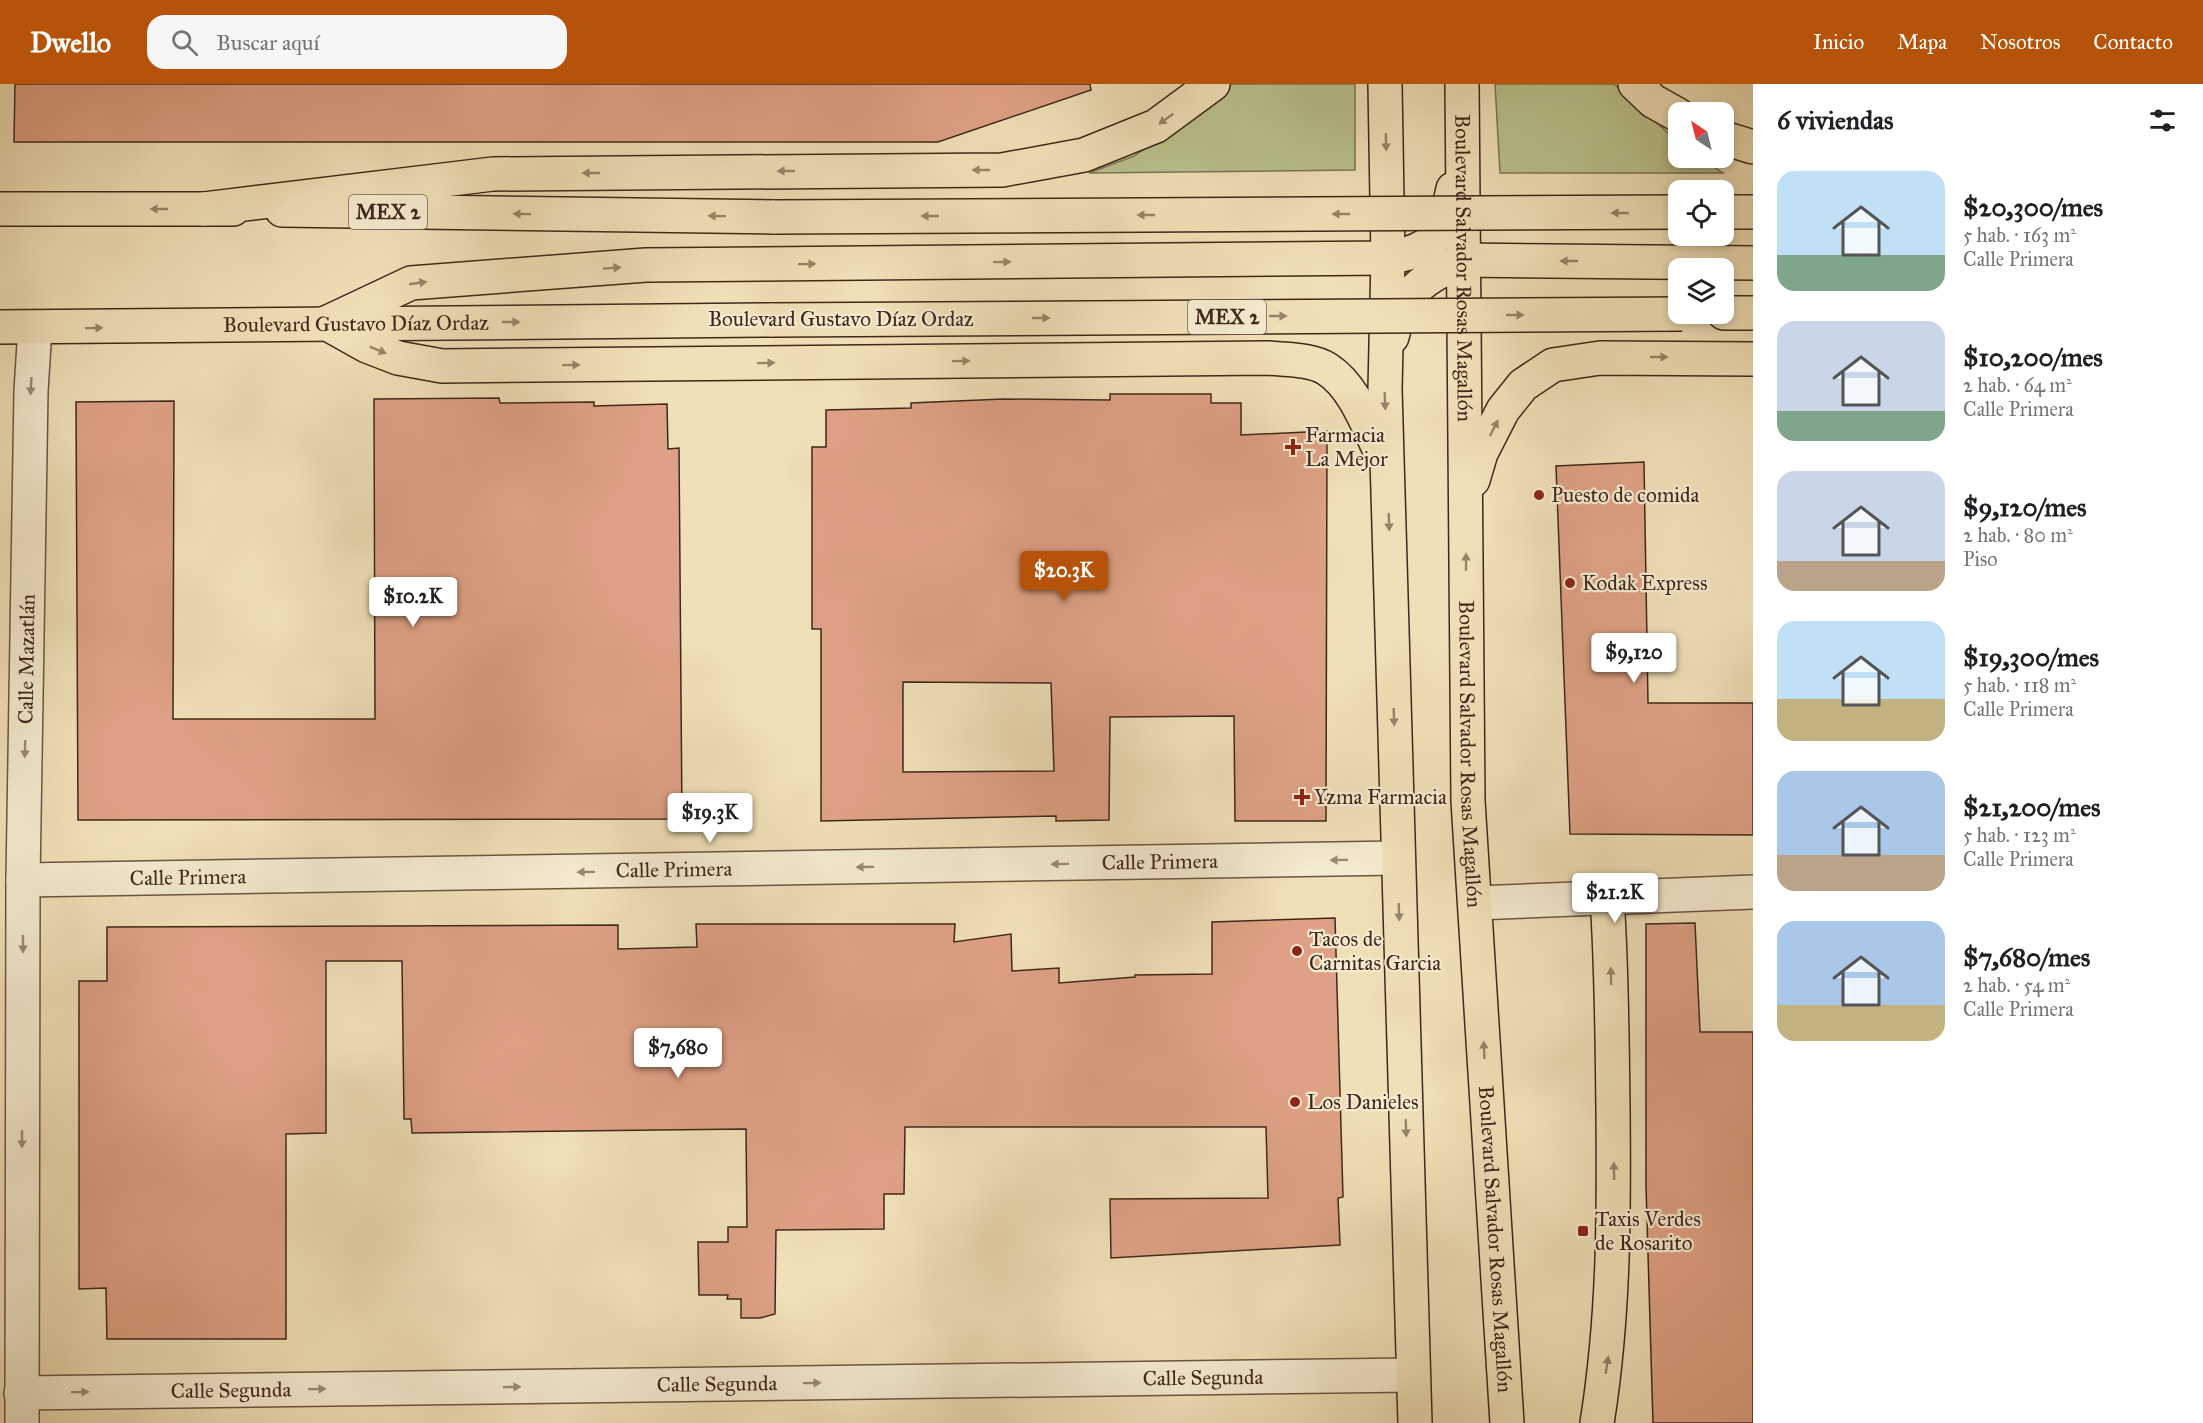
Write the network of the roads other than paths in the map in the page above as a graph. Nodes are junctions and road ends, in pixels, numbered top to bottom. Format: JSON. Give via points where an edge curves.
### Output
{"nodes":[{"id":1,"x":1213,"y":84,"type":"edge"},
{"id":2,"x":1385,"y":84,"type":"edge"},
{"id":3,"x":1462,"y":84,"type":"edge"},
{"id":4,"x":1635,"y":84,"type":"edge"},
{"id":5,"x":1668,"y":109,"type":"edge"},
{"id":6,"x":1734,"y":141,"type":"edge"},
{"id":7,"x":1753,"y":147,"type":"edge"},
{"id":8,"x":1462,"y":152,"type":"junction"},
{"id":9,"x":0,"y":209,"type":"edge"},
{"id":10,"x":204,"y":209,"type":"junction"},
{"id":11,"x":1668,"y":212,"type":"edge"},
{"id":12,"x":1734,"y":212,"type":"edge"},
{"id":13,"x":1753,"y":212,"type":"edge"},
{"id":14,"x":1388,"y":258,"type":"junction"},
{"id":15,"x":1463,"y":260,"type":"junction"},
{"id":16,"x":1753,"y":263,"type":"edge"},
{"id":17,"x":1734,"y":313,"type":"edge"},
{"id":18,"x":1753,"y":313,"type":"edge"},
{"id":19,"x":1668,"y":314,"type":"edge"},
{"id":20,"x":326,"y":323,"type":"junction"},
{"id":21,"x":0,"y":327,"type":"edge"},
{"id":22,"x":35,"y":328,"type":"junction"},
{"id":23,"x":1753,"y":358,"type":"edge"},
{"id":24,"x":1385,"y":367,"type":"junction"},
{"id":25,"x":1387,"y":464,"type":"junction"},
{"id":26,"x":1466,"y":502,"type":"junction"},
{"id":27,"x":1398,"y":858,"type":"junction"},
{"id":28,"x":23,"y":880,"type":"junction"},
{"id":29,"x":1753,"y":892,"type":"edge"},
{"id":30,"x":1607,"y":899,"type":"junction"},
{"id":31,"x":1476,"y":903,"type":"junction"},
{"id":32,"x":1413,"y":1375,"type":"junction"},
{"id":33,"x":22,"y":1408,"type":"edge"},
{"id":34,"x":1415,"y":1423,"type":"edge"},
{"id":35,"x":1507,"y":1423,"type":"edge"},
{"id":36,"x":1598,"y":1423,"type":"edge"}],
"edges":[{"from":1,"to":10,"type":"main road","one_way":true,"via":[[1156,126],[1084,155],[1002,170],[494,174]]},
{"from":2,"to":14,"type":"main road","one_way":true},
{"from":3,"to":8,"type":"main road","name":"Boulevard Salvador Rosas Magallón"},
{"from":4,"to":5,"type":"main road"},
{"from":6,"to":7,"type":"main road"},
{"from":8,"to":14,"type":"main road","via":[[1446,224],[1431,243],[1410,254]]},
{"from":8,"to":15,"type":"main road","name":"Boulevard Salvador Rosas Magallón"},
{"from":10,"to":9,"type":"main road","number":"MEX 2","one_way":true},
{"from":11,"to":10,"type":"main road","number":"MEX 2","one_way":true,"bridge":true,"via":[[775,217]]},
{"from":12,"to":13,"type":"main road"},
{"from":20,"to":14,"type":"main road","one_way":true,"via":[[411,283],[645,265]]},
{"from":14,"to":24,"type":"main road"},
{"from":16,"to":15,"type":"main road","one_way":true},
{"from":15,"to":24,"type":"main road","via":[[1425,278],[1409,297],[1396,322]]},
{"from":15,"to":26,"type":"main road","name":"Boulevard Salvador Rosas Magallón"},
{"from":17,"to":18,"type":"main road"},
{"from":20,"to":19,"type":"main road","name":"Boulevard Gustavo Díaz Ordaz","number":"MEX 2","one_way":true,"bridge":true},
{"from":22,"to":20,"type":"main road","name":"Boulevard Gustavo Díaz Ordaz","number":"MEX 2","one_way":true},
{"from":20,"to":25,"type":"main road","one_way":true,"via":[[398,358],[442,366],[1268,358],[1303,362],[1326,368],[1341,381]]},
{"from":21,"to":22,"type":"main road","name":"Boulevard Gustavo Díaz Ordaz","number":"MEX 2"},
{"from":22,"to":28,"type":"street","name":"Calle Mazatlán","one_way":true},
{"from":26,"to":23,"type":"main road","one_way":true,"via":[[1481,453],[1503,410],[1523,385],[1553,366],[1600,357]]},
{"from":24,"to":25,"type":"main road","one_way":true},
{"from":25,"to":27,"type":"main road","one_way":true},
{"from":31,"to":26,"type":"main road","name":"Boulevard Salvador Rosas Magallón","one_way":true,"via":[[1468,801]]},
{"from":27,"to":28,"type":"street","name":"Calle Primera","one_way":true},
{"from":27,"to":32,"type":"main road","one_way":true},
{"from":28,"to":33,"type":"street","name":"Calle Mazatlán","one_way":true},
{"from":29,"to":30,"type":"street"},
{"from":30,"to":31,"type":"street"},
{"from":36,"to":30,"type":"main road","one_way":true,"via":[[1608,1355],[1615,1223]]},
{"from":35,"to":31,"type":"main road","name":"Boulevard Salvador Rosas Magallón","one_way":true},
{"from":33,"to":32,"type":"street","name":"Calle Segunda","one_way":true},
{"from":32,"to":34,"type":"main road"}]}
